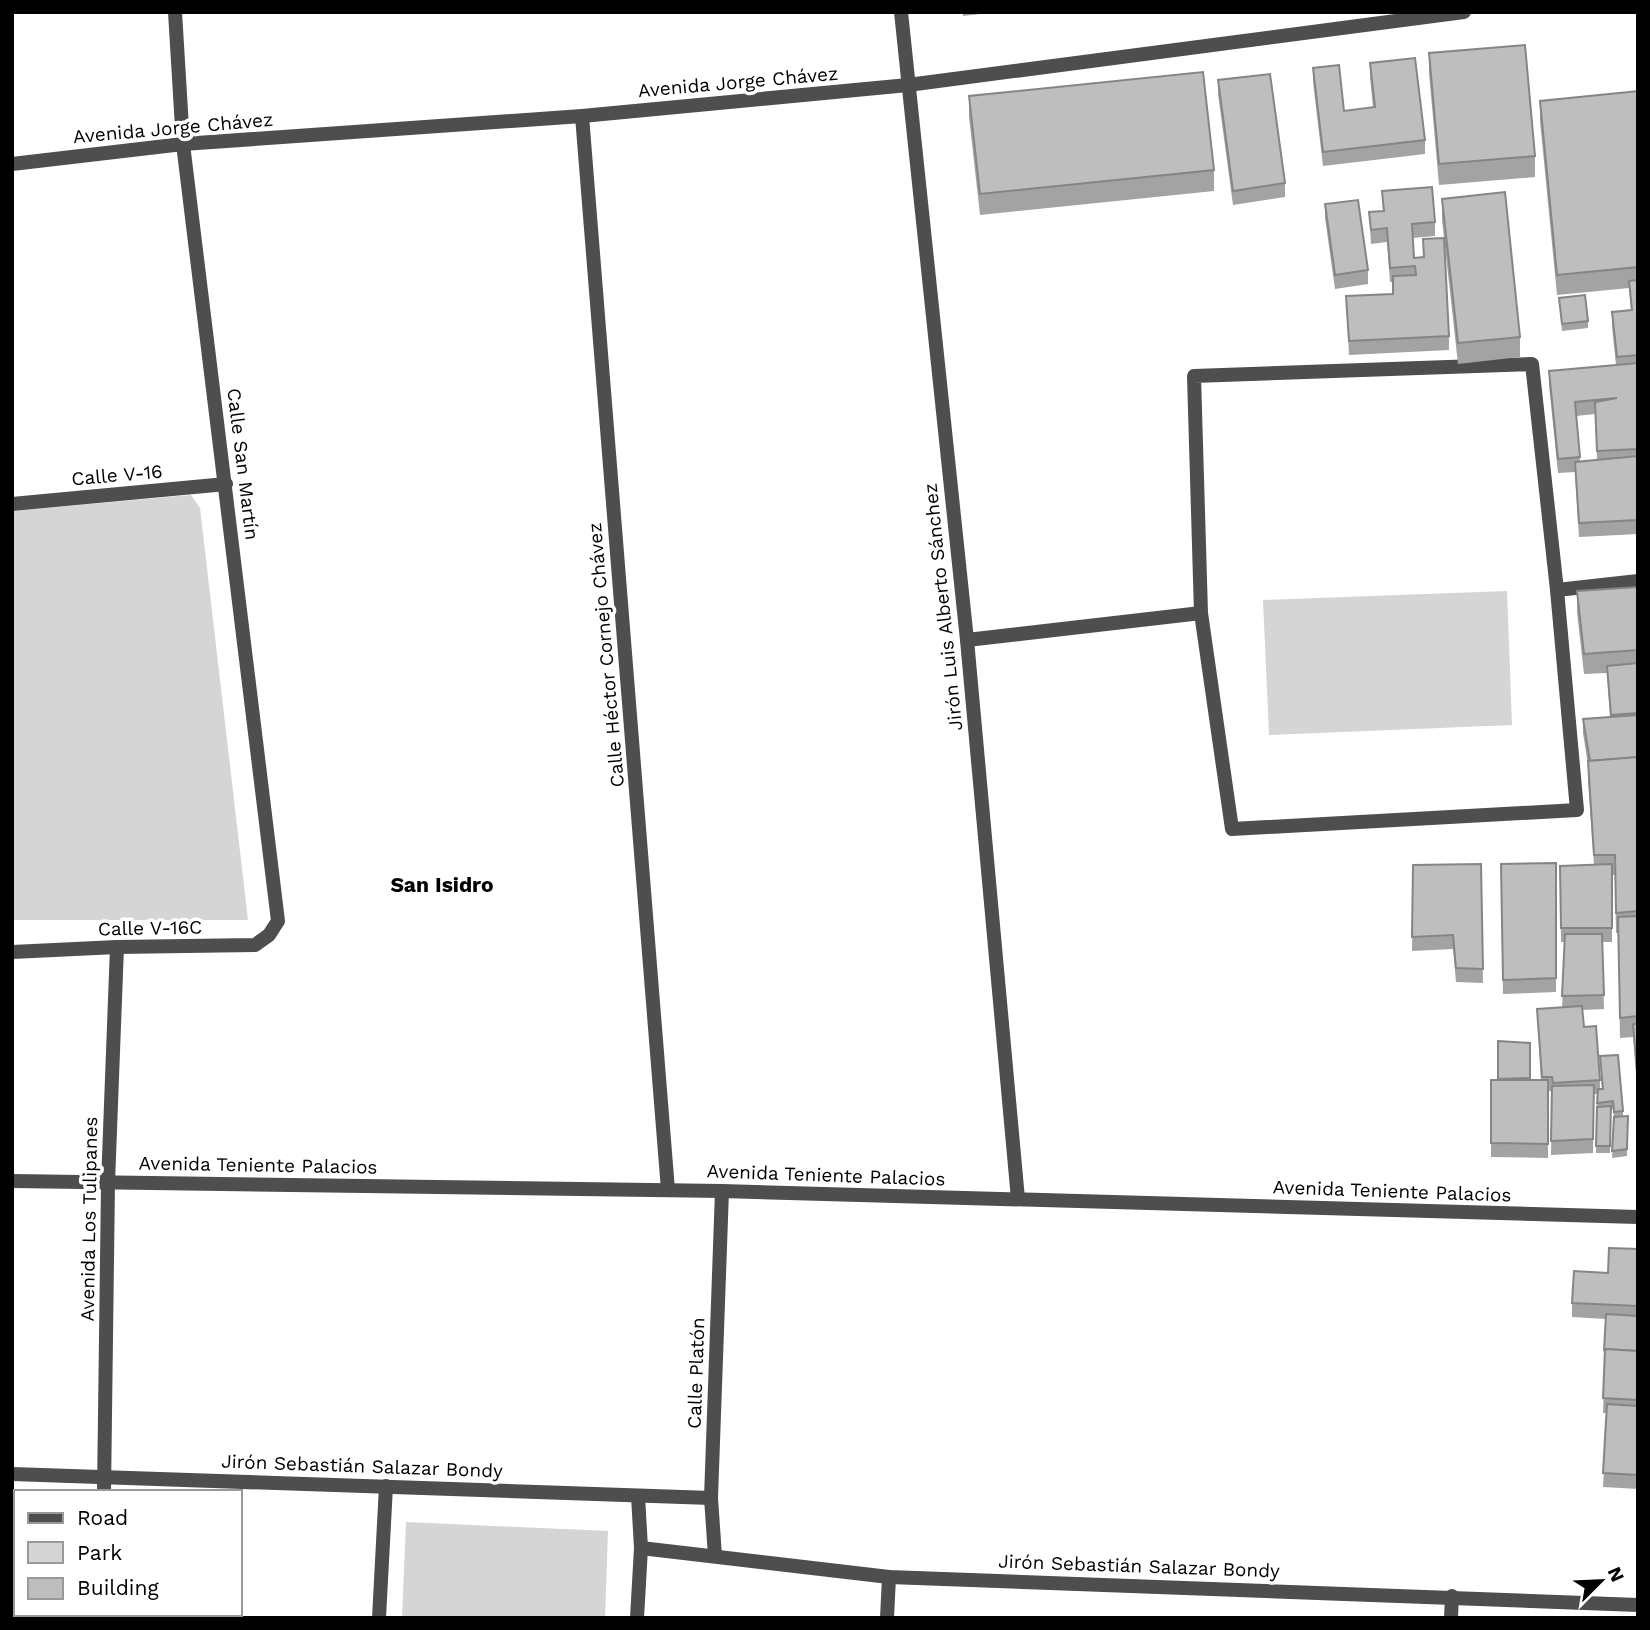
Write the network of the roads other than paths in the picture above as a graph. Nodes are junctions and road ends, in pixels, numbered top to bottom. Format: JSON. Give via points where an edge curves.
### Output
{"nodes":[{"id":1,"x":175,"y":12,"type":"edge"},
{"id":2,"x":901,"y":12,"type":"edge"},
{"id":3,"x":1464,"y":12,"type":"edge"},
{"id":4,"x":908,"y":85,"type":"junction"},
{"id":5,"x":582,"y":116,"type":"junction"},
{"id":6,"x":183,"y":144,"type":"junction"},
{"id":7,"x":12,"y":164,"type":"edge"},
{"id":8,"x":226,"y":484,"type":"junction"},
{"id":9,"x":12,"y":504,"type":"edge"},
{"id":10,"x":1638,"y":582,"type":"edge"},
{"id":11,"x":1557,"y":590,"type":"junction"},
{"id":12,"x":1201,"y":612,"type":"junction"},
{"id":13,"x":967,"y":640,"type":"junction"},
{"id":14,"x":278,"y":921,"type":"joint"},
{"id":15,"x":117,"y":947,"type":"junction"},
{"id":16,"x":12,"y":952,"type":"edge"},
{"id":17,"x":12,"y":1181,"type":"edge"},
{"id":18,"x":108,"y":1183,"type":"junction"},
{"id":19,"x":668,"y":1190,"type":"junction"},
{"id":20,"x":722,"y":1191,"type":"junction"},
{"id":21,"x":1018,"y":1199,"type":"junction"},
{"id":22,"x":1638,"y":1217,"type":"edge"},
{"id":23,"x":12,"y":1474,"type":"edge"},
{"id":24,"x":104,"y":1485,"type":"edge"},
{"id":25,"x":386,"y":1486,"type":"junction"},
{"id":26,"x":638,"y":1496,"type":"junction"},
{"id":27,"x":711,"y":1498,"type":"junction"},
{"id":28,"x":641,"y":1548,"type":"junction"},
{"id":29,"x":715,"y":1556,"type":"junction"},
{"id":30,"x":889,"y":1577,"type":"junction"},
{"id":31,"x":1452,"y":1596,"type":"junction"},
{"id":32,"x":1638,"y":1605,"type":"edge"},
{"id":33,"x":379,"y":1618,"type":"edge"},
{"id":34,"x":637,"y":1618,"type":"edge"},
{"id":35,"x":887,"y":1618,"type":"edge"},
{"id":36,"x":1451,"y":1618,"type":"edge"}],
"edges":[{"from":1,"to":6,"type":"street","name":"Calle San Martín"},
{"from":2,"to":4,"type":"street","name":"Jirón Luis Alberto Sánchez"},
{"from":3,"to":4,"type":"street","name":"Avenida Jorge Chávez"},
{"from":4,"to":5,"type":"street","name":"Avenida Jorge Chávez"},
{"from":4,"to":13,"type":"street","name":"Jirón Luis Alberto Sánchez"},
{"from":5,"to":6,"type":"street","name":"Avenida Jorge Chávez"},
{"from":5,"to":19,"type":"street","name":"Calle Héctor Cornejo Chávez"},
{"from":6,"to":7,"type":"street","name":"Avenida Jorge Chávez"},
{"from":6,"to":8,"type":"street","name":"Calle San Martín"},
{"from":8,"to":9,"type":"street","name":"Calle V-16"},
{"from":8,"to":14,"type":"street","name":"Calle San Martín"},
{"from":10,"to":11,"type":"street"},
{"from":11,"to":12,"type":"street","via":[[1577,810],[1232,829]]},
{"from":11,"to":12,"type":"street","via":[[1532,364],[1194,376]]},
{"from":12,"to":13,"type":"street"},
{"from":13,"to":21,"type":"street","name":"Jirón Luis Alberto Sánchez"},
{"from":14,"to":15,"type":"street","name":"Calle V-16C","via":[[255,945]]},
{"from":15,"to":16,"type":"street","name":"Calle V-16C"},
{"from":15,"to":18,"type":"street","name":"Avenida Los Tulipanes"},
{"from":17,"to":18,"type":"street","name":"Avenida Teniente Palacios"},
{"from":18,"to":19,"type":"street","name":"Avenida Teniente Palacios"},
{"from":18,"to":24,"type":"street","name":"Avenida Los Tulipanes"},
{"from":19,"to":20,"type":"street","name":"Avenida Teniente Palacios"},
{"from":20,"to":21,"type":"street","name":"Avenida Teniente Palacios"},
{"from":20,"to":27,"type":"street","name":"Calle Platón"},
{"from":21,"to":22,"type":"street","name":"Avenida Teniente Palacios"},
{"from":23,"to":24,"type":"street","name":"Jirón Sebastián Salazar Bondy"},
{"from":24,"to":25,"type":"street","name":"Jirón Sebastián Salazar Bondy"},
{"from":25,"to":26,"type":"street","name":"Jirón Sebastián Salazar Bondy"},
{"from":25,"to":33,"type":"street"},
{"from":26,"to":27,"type":"street","name":"Jirón Sebastián Salazar Bondy"},
{"from":26,"to":28,"type":"street"},
{"from":27,"to":29,"type":"street","name":"Calle Platón"},
{"from":28,"to":29,"type":"street","name":"Jirón Sebastián Salazar Bondy"},
{"from":28,"to":34,"type":"street"},
{"from":29,"to":30,"type":"street","name":"Jirón Sebastián Salazar Bondy"},
{"from":30,"to":31,"type":"street","name":"Jirón Sebastián Salazar Bondy"},
{"from":30,"to":35,"type":"street"},
{"from":31,"to":32,"type":"street","name":"Jirón Sebastián Salazar Bondy"},
{"from":31,"to":36,"type":"street"}]}
